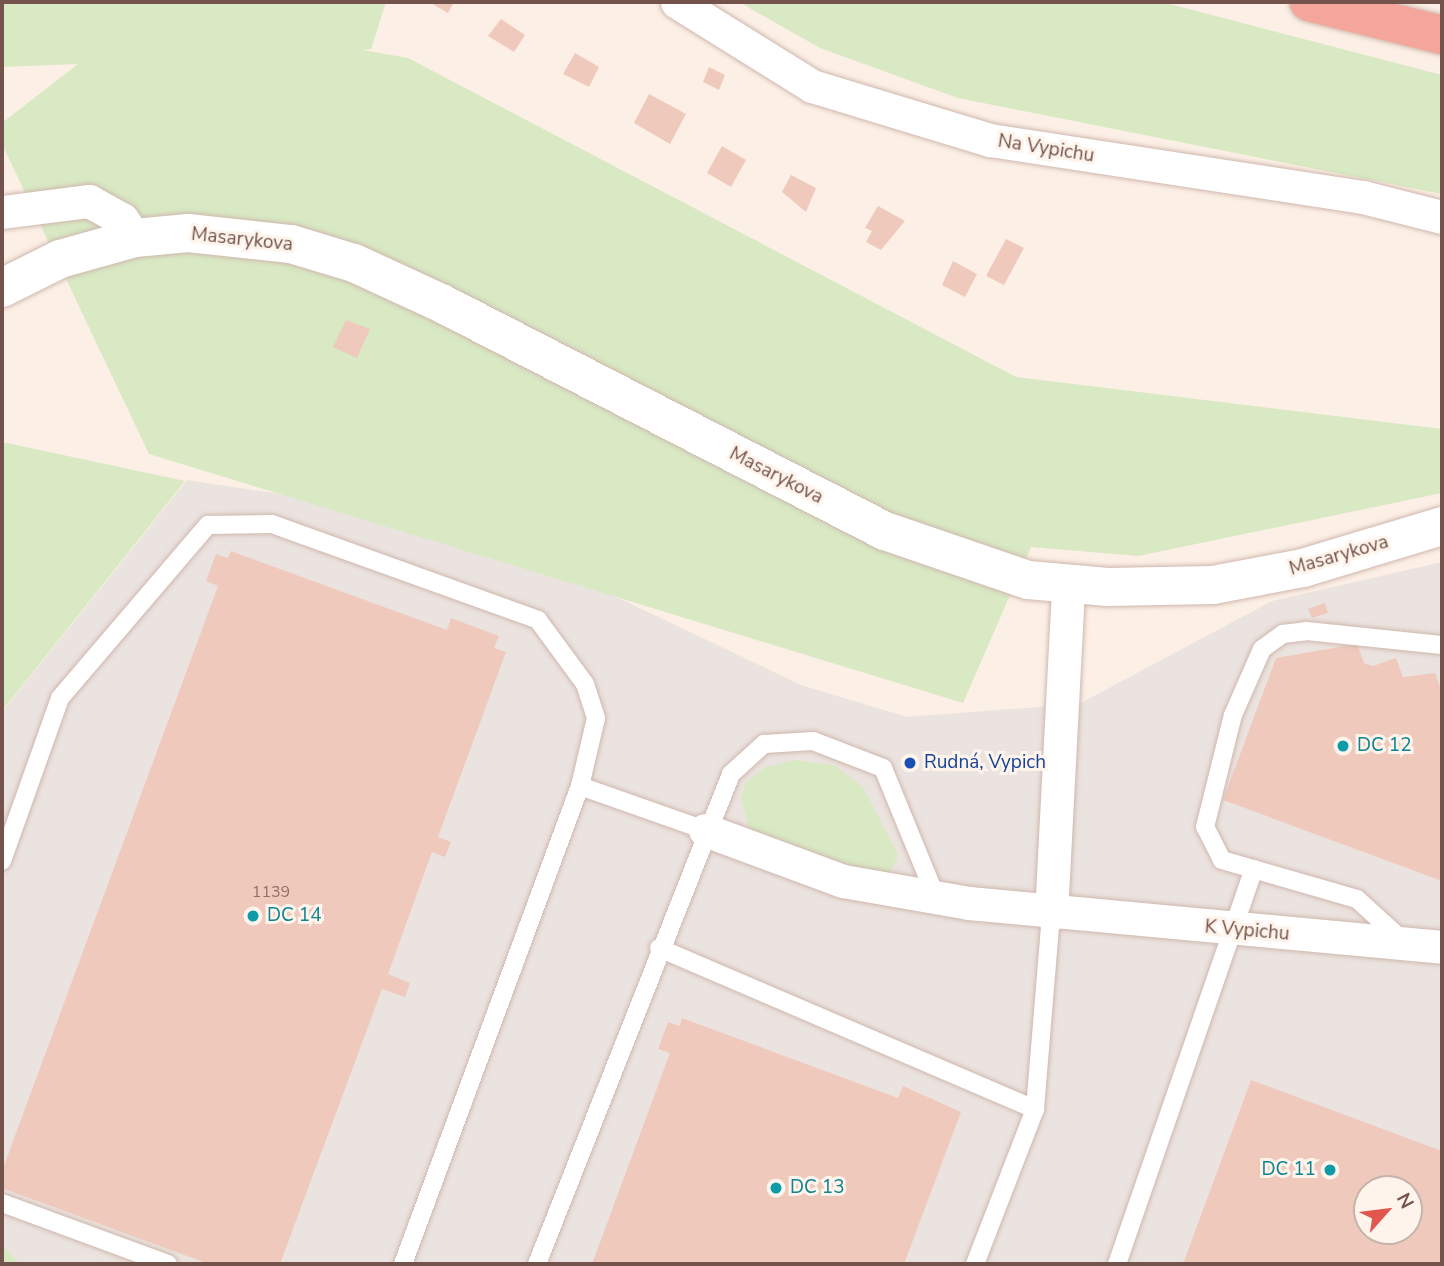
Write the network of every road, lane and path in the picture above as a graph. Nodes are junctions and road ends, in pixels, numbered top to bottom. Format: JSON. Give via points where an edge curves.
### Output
{"nodes":[{"id":1,"x":677,"y":2,"type":"edge"},
{"id":2,"x":1309,"y":2,"type":"edge"},
{"id":3,"x":1442,"y":35,"type":"edge"},
{"id":4,"x":2,"y":212,"type":"edge"},
{"id":5,"x":1442,"y":217,"type":"edge"},
{"id":6,"x":135,"y":238,"type":"junction"},
{"id":7,"x":2,"y":288,"type":"edge"},
{"id":8,"x":1442,"y":526,"type":"edge"},
{"id":9,"x":1068,"y":585,"type":"junction"},
{"id":10,"x":1442,"y":645,"type":"edge"},
{"id":11,"x":580,"y":786,"type":"junction"},
{"id":12,"x":705,"y":830,"type":"junction"},
{"id":13,"x":2,"y":861,"type":"edge"},
{"id":14,"x":1254,"y":869,"type":"junction"},
{"id":15,"x":936,"y":897,"type":"junction"},
{"id":16,"x":1051,"y":914,"type":"junction"},
{"id":17,"x":1236,"y":931,"type":"junction"},
{"id":18,"x":1406,"y":944,"type":"junction"},
{"id":19,"x":1442,"y":947,"type":"edge"},
{"id":20,"x":659,"y":948,"type":"junction"},
{"id":21,"x":1035,"y":1109,"type":"junction"},
{"id":22,"x":2,"y":1203,"type":"edge"},
{"id":23,"x":168,"y":1264,"type":"edge"},
{"id":24,"x":403,"y":1264,"type":"edge"},
{"id":25,"x":537,"y":1264,"type":"edge"},
{"id":26,"x":975,"y":1264,"type":"edge"},
{"id":27,"x":1117,"y":1264,"type":"edge"}],
"edges":[{"from":1,"to":5,"type":"street","name":"Na Vypichu","via":[[812,86],[990,140],[1363,197]]},
{"from":2,"to":3,"type":"highway"},
{"from":4,"to":6,"type":"street","via":[[89,201],[110,209]]},
{"from":6,"to":7,"type":"main road","name":"Masarykova","via":[[60,259]]},
{"from":6,"to":9,"type":"main road","name":"Masarykova","via":[[235,236],[354,263],[885,531],[989,570]]},
{"from":8,"to":9,"type":"main road","name":"Masarykova","via":[[1258,579],[1160,588]]},
{"from":9,"to":16,"type":"street"},
{"from":10,"to":14,"type":"lane","via":[[1306,631],[1283,634],[1262,649],[1233,715],[1205,827],[1222,860]]},
{"from":11,"to":12,"type":"lane"},
{"from":11,"to":13,"type":"lane","via":[[596,718],[585,684],[538,620],[272,524],[208,525],[60,698]]},
{"from":11,"to":24,"type":"lane"},
{"from":12,"to":15,"type":"street","name":"K Vypichu","via":[[843,881]]},
{"from":12,"to":15,"type":"lane","via":[[731,774],[764,744],[813,741],[883,768]]},
{"from":12,"to":20,"type":"lane"},
{"from":14,"to":17,"type":"lane"},
{"from":14,"to":18,"type":"lane","via":[[1357,900]]},
{"from":15,"to":16,"type":"street","name":"K Vypichu"},
{"from":16,"to":17,"type":"street","name":"K Vypichu"},
{"from":16,"to":21,"type":"lane"},
{"from":17,"to":18,"type":"street","name":"K Vypichu"},
{"from":17,"to":27,"type":"lane"},
{"from":18,"to":19,"type":"street","name":"K Vypichu"},
{"from":20,"to":21,"type":"lane"},
{"from":20,"to":25,"type":"lane"},
{"from":21,"to":26,"type":"lane"},
{"from":22,"to":23,"type":"lane"}]}
